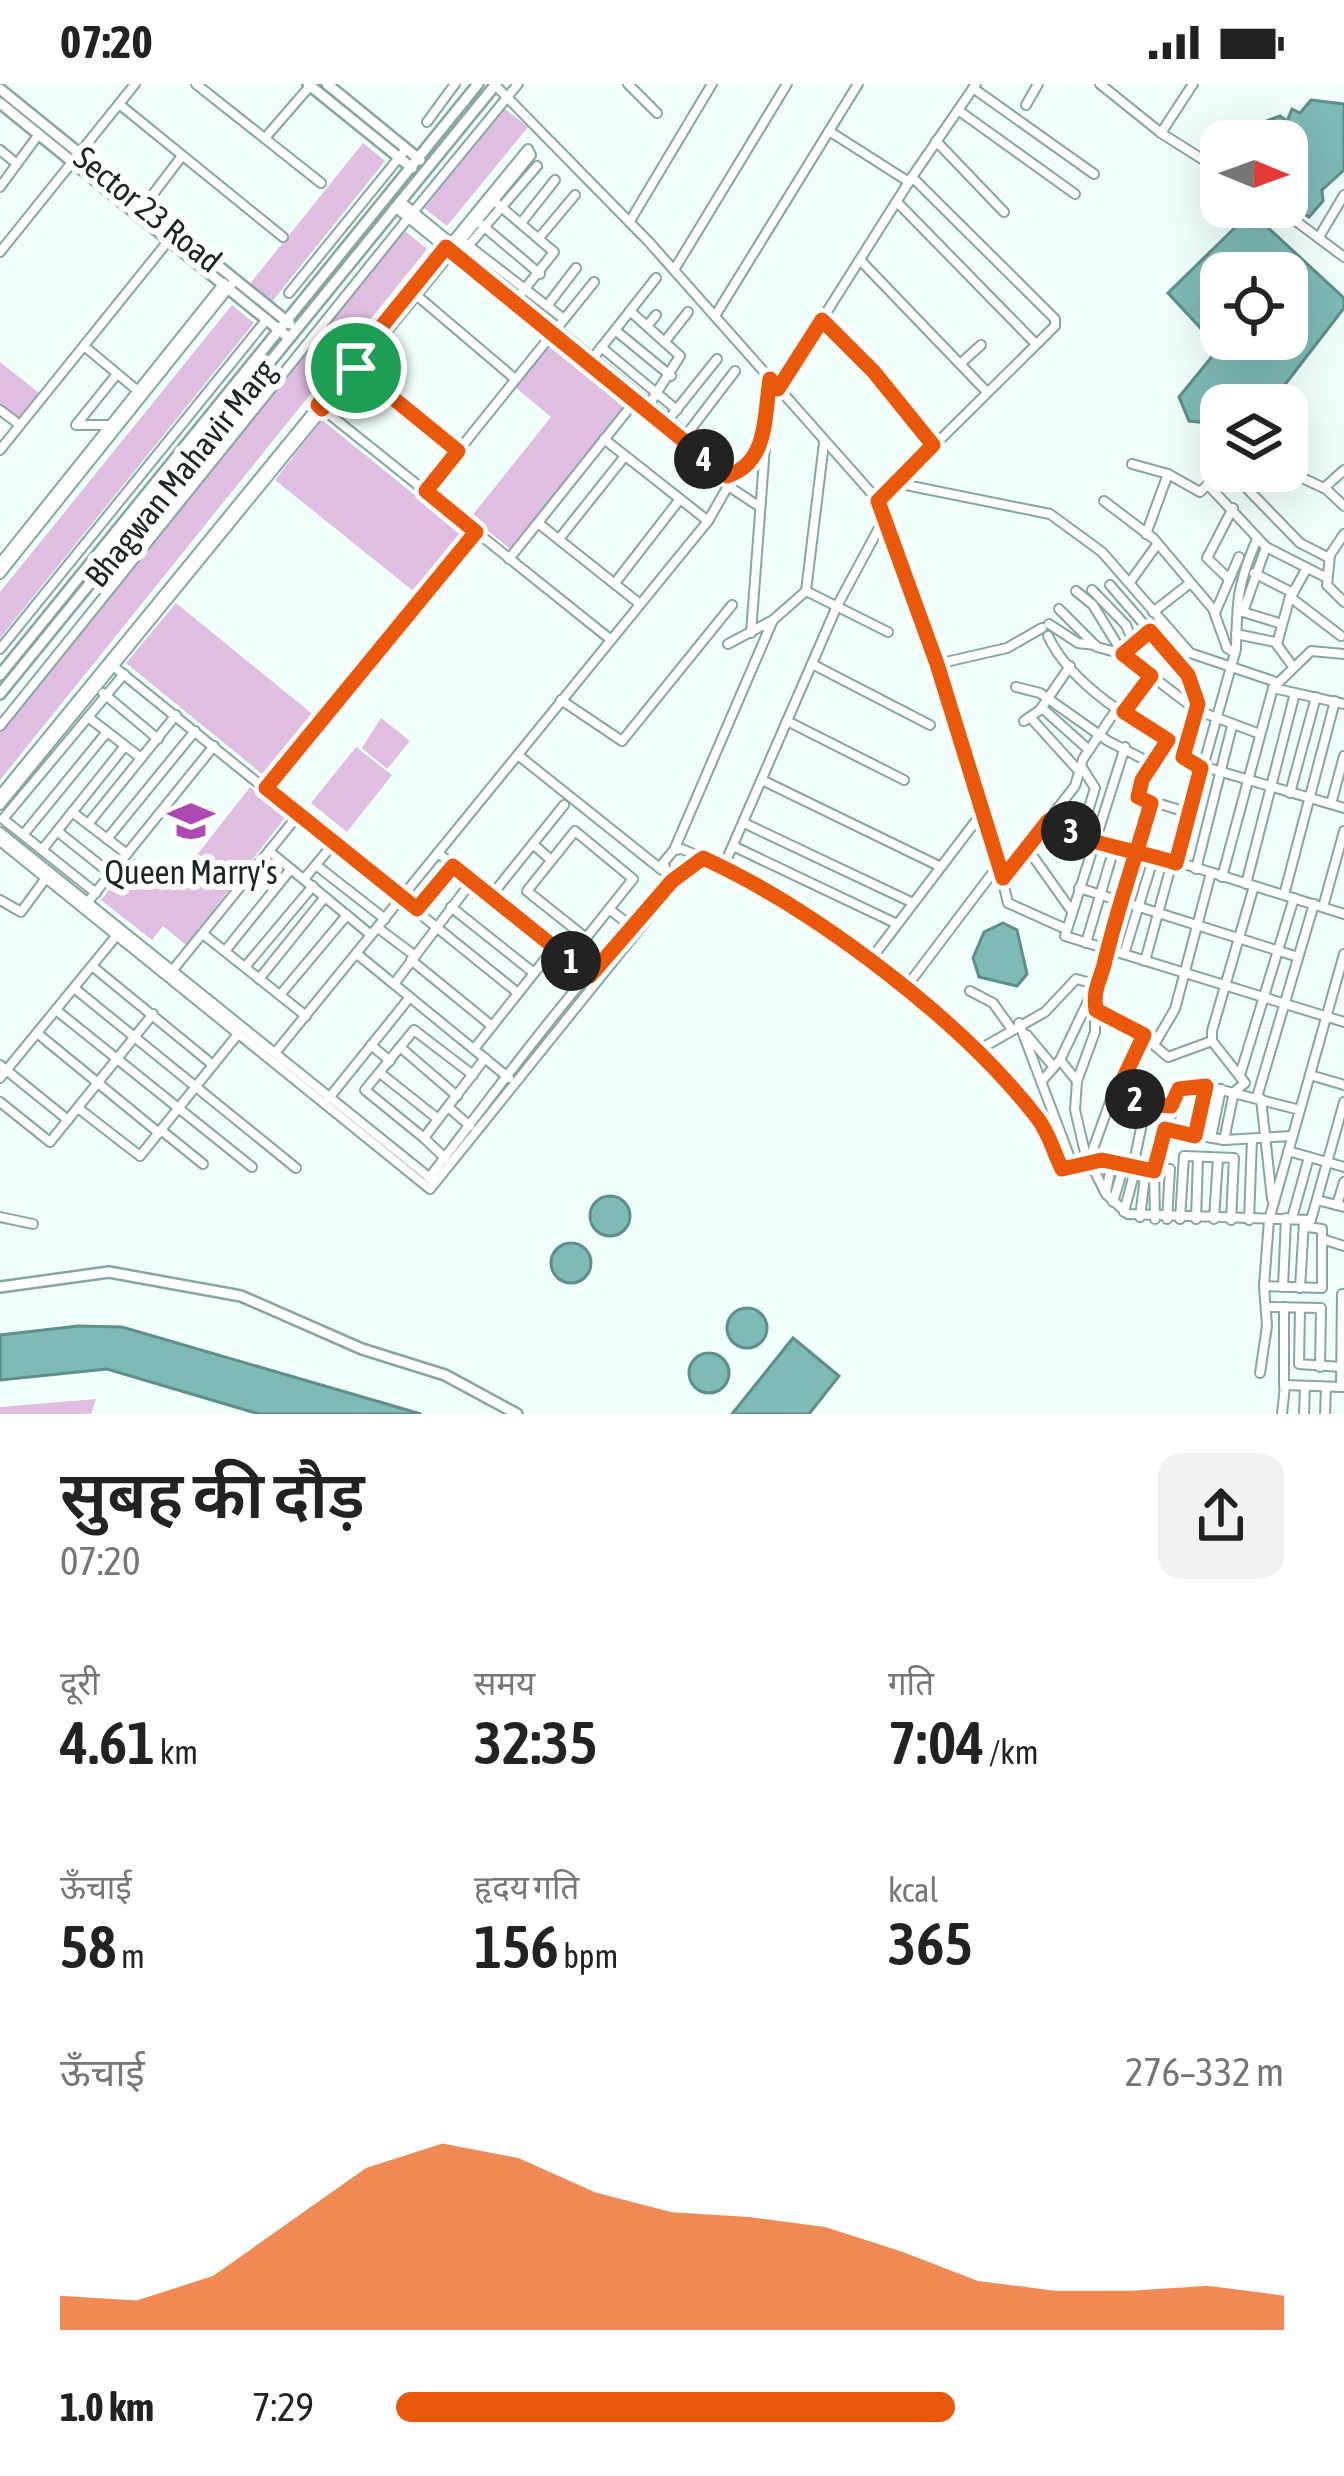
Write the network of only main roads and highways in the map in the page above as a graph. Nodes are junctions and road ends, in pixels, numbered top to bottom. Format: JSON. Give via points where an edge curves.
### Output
{"nodes":[{"id":1,"x":327,"y":84,"type":"edge"},
{"id":2,"x":478,"y":84,"type":"edge"},
{"id":3,"x":495,"y":84,"type":"edge"},
{"id":4,"x":309,"y":85,"type":"edge"},
{"id":5,"x":0,"y":89,"type":"edge"},
{"id":6,"x":0,"y":103,"type":"edge"},
{"id":7,"x":403,"y":153,"type":"junction"},
{"id":8,"x":75,"y":157,"type":"junction"},
{"id":9,"x":414,"y":163,"type":"junction"},
{"id":10,"x":424,"y":171,"type":"junction"},
{"id":11,"x":229,"y":282,"type":"junction"},
{"id":12,"x":283,"y":325,"type":"junction"},
{"id":13,"x":293,"y":333,"type":"junction"},
{"id":14,"x":52,"y":620,"type":"junction"},
{"id":15,"x":0,"y":675,"type":"edge"},
{"id":16,"x":0,"y":694,"type":"edge"},
{"id":17,"x":0,"y":1287,"type":"edge"},
{"id":18,"x":517,"y":1414,"type":"edge"}],
"edges":[{"from":1,"to":7,"type":"main road"},
{"from":2,"to":9,"type":"main road"},
{"from":3,"to":10,"type":"main road","name":"Bhagwan Mahavir Marg"},
{"from":4,"to":7,"type":"main road"},
{"from":5,"to":8,"type":"main road","name":"Sector 23 Road"},
{"from":6,"to":8,"type":"main road","name":"Sector 23 Road"},
{"from":7,"to":9,"type":"main road"},
{"from":8,"to":11,"type":"main road","name":"Sector 23 Road"},
{"from":8,"to":11,"type":"main road","name":"Sector 23 Road","via":[[145,206]]},
{"from":9,"to":10,"type":"main road"},
{"from":9,"to":12,"type":"main road","name":"Bhagwan Mahavir Marg"},
{"from":10,"to":13,"type":"main road","name":"Bhagwan Mahavir Marg"},
{"from":11,"to":12,"type":"main road","name":"Sector 23 Road"},
{"from":12,"to":13,"type":"main road","name":"Sector 23 Road"},
{"from":12,"to":14,"type":"main road","name":"Bhagwan Mahavir Marg"},
{"from":13,"to":14,"type":"main road","name":"Bhagwan Mahavir Marg"},
{"from":14,"to":15,"type":"main road","name":"Bhagwan Mahavir Marg"},
{"from":14,"to":16,"type":"main road","name":"Bhagwan Mahavir Marg"},
{"from":17,"to":18,"type":"main road","via":[[109,1273],[241,1296],[445,1375]]}]}
